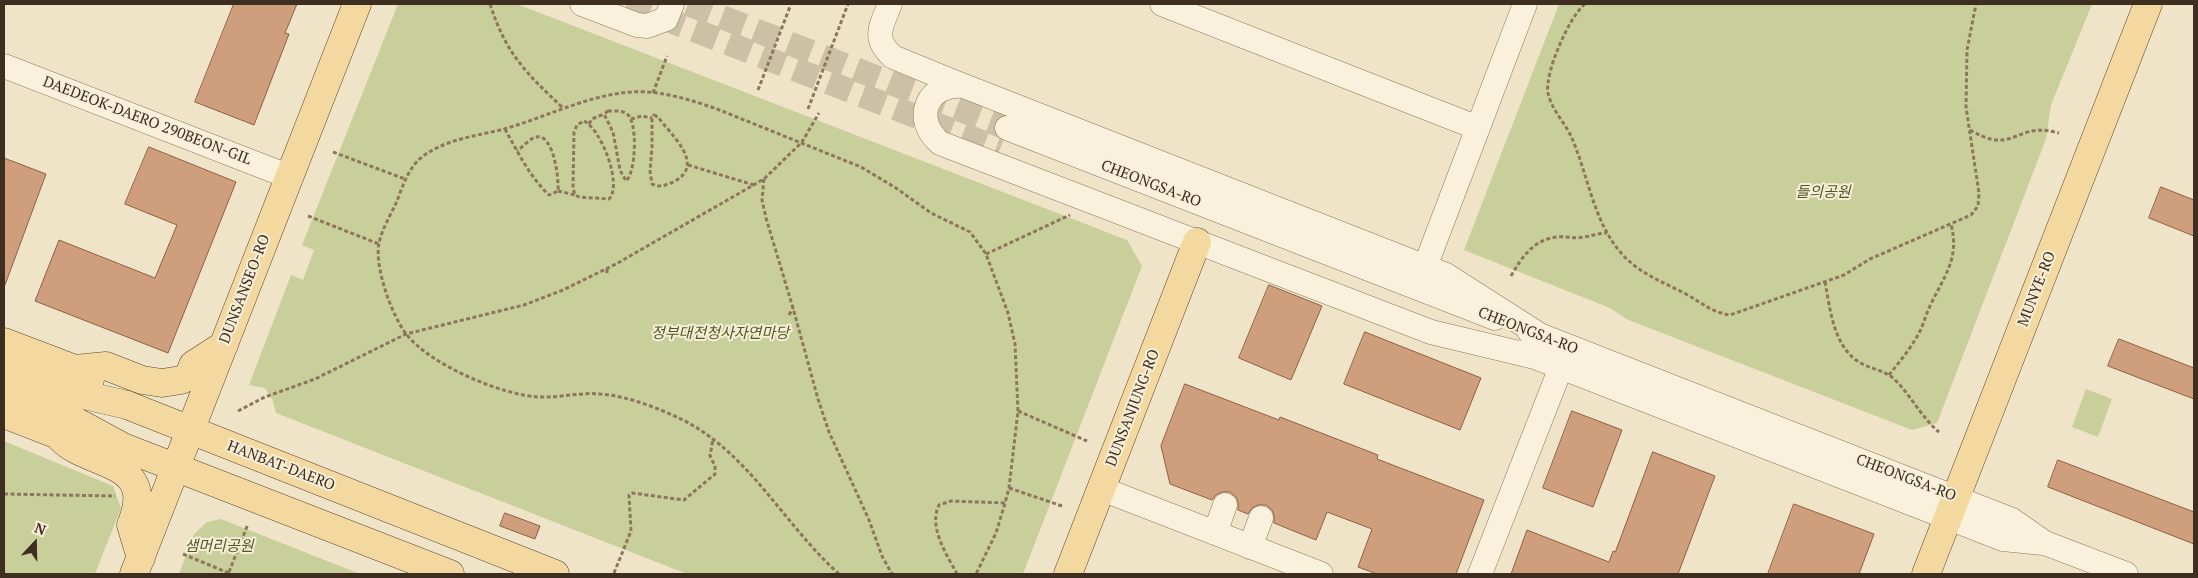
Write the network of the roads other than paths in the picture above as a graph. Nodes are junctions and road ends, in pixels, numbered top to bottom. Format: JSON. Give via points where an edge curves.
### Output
{"nodes":[{"id":1,"x":356,"y":4,"type":"edge"},
{"id":2,"x":582,"y":4,"type":"edge"},
{"id":3,"x":672,"y":4,"type":"edge"},
{"id":4,"x":890,"y":4,"type":"edge"},
{"id":5,"x":1162,"y":4,"type":"edge"},
{"id":6,"x":1525,"y":4,"type":"edge"},
{"id":7,"x":2148,"y":4,"type":"edge"},
{"id":8,"x":4,"y":66,"type":"edge"},
{"id":9,"x":964,"y":86,"type":"junction"},
{"id":10,"x":1478,"y":128,"type":"junction"},
{"id":11,"x":1004,"y":138,"type":"tunnel mouth"},
{"id":12,"x":290,"y":177,"type":"junction"},
{"id":13,"x":1197,"y":242,"type":"junction"},
{"id":14,"x":1425,"y":267,"type":"junction"},
{"id":15,"x":4,"y":342,"type":"edge"},
{"id":16,"x":224,"y":345,"type":"junction"},
{"id":17,"x":1539,"y":347,"type":"junction"},
{"id":18,"x":4,"y":367,"type":"edge"},
{"id":19,"x":1561,"y":367,"type":"junction"},
{"id":20,"x":75,"y":369,"type":"junction"},
{"id":21,"x":4,"y":393,"type":"edge"},
{"id":22,"x":127,"y":405,"type":"junction"},
{"id":23,"x":4,"y":414,"type":"edge"},
{"id":24,"x":190,"y":431,"type":"junction"},
{"id":25,"x":58,"y":435,"type":"junction"},
{"id":26,"x":123,"y":447,"type":"junction"},
{"id":27,"x":176,"y":468,"type":"junction"},
{"id":28,"x":1102,"y":489,"type":"junction"},
{"id":29,"x":1225,"y":505,"type":"dead end"},
{"id":30,"x":1951,"y":507,"type":"junction"},
{"id":31,"x":1261,"y":518,"type":"dead end"},
{"id":32,"x":1215,"y":533,"type":"junction"},
{"id":33,"x":1250,"y":546,"type":"junction"},
{"id":34,"x":138,"y":566,"type":"edge"},
{"id":35,"x":450,"y":574,"type":"edge"},
{"id":36,"x":555,"y":574,"type":"edge"},
{"id":37,"x":1068,"y":574,"type":"edge"},
{"id":38,"x":1321,"y":574,"type":"edge"},
{"id":39,"x":1480,"y":574,"type":"edge"},
{"id":40,"x":1926,"y":574,"type":"edge"},
{"id":41,"x":2126,"y":574,"type":"edge"}],
"edges":[{"from":1,"to":12,"type":"main road","name":"DUNSANSEO-RO"},
{"from":2,"to":3,"type":"street","via":[[647,26],[666,19]]},
{"from":4,"to":9,"type":"street","via":[[879,32],[885,50],[893,57]]},
{"from":5,"to":10,"type":"street"},
{"from":6,"to":10,"type":"street"},
{"from":7,"to":30,"type":"main road","name":"MUNYE-RO"},
{"from":8,"to":12,"type":"street","name":"DAEDEOK-DAERO 290BEON-GIL"},
{"from":9,"to":13,"type":"street","via":[[944,87],[929,100],[927,128],[940,143]]},
{"from":9,"to":14,"type":"street"},
{"from":10,"to":14,"type":"street"},
{"from":11,"to":17,"type":"street","name":"CHEONGSA-RO"},
{"from":12,"to":16,"type":"main road","name":"DUNSANSEO-RO"},
{"from":13,"to":17,"type":"street","via":[[1431,332]]},
{"from":13,"to":28,"type":"main road","name":"DUNSANJUNG-RO"},
{"from":14,"to":17,"type":"street","via":[[1446,275]]},
{"from":15,"to":20,"type":"main road"},
{"from":16,"to":20,"type":"main road","via":[[193,366],[189,376],[181,380],[162,383],[142,380],[106,366]]},
{"from":16,"to":24,"type":"main road","name":"DUNSANSEO-RO"},
{"from":17,"to":19,"type":"street","name":"CHEONGSA-RO"},
{"from":17,"to":30,"type":"street","name":"CHEONGSA-RO"},
{"from":18,"to":22,"type":"main road","name":"HANBAT-DAERO","via":[[67,391]]},
{"from":19,"to":30,"type":"street","name":"CHEONGSA-RO"},
{"from":19,"to":39,"type":"street"},
{"from":20,"to":22,"type":"main road"},
{"from":21,"to":26,"type":"main road","via":[[64,415]]},
{"from":22,"to":24,"type":"main road","name":"HANBAT-DAERO"},
{"from":23,"to":25,"type":"main road"},
{"from":24,"to":27,"type":"main road","name":"DUNSANSEO-RO"},
{"from":24,"to":36,"type":"main road","name":"HANBAT-DAERO"},
{"from":25,"to":26,"type":"main road"},
{"from":25,"to":34,"type":"main road","via":[[65,444],[105,460],[129,477],[136,500],[136,513],[131,525]]},
{"from":26,"to":27,"type":"main road"},
{"from":27,"to":34,"type":"main road","name":"DUNSANSEO-RO"},
{"from":27,"to":35,"type":"main road"},
{"from":28,"to":32,"type":"street"},
{"from":28,"to":37,"type":"main road","name":"DUNSANJUNG-RO"},
{"from":29,"to":32,"type":"street"},
{"from":30,"to":40,"type":"main road","name":"MUNYE-RO"},
{"from":30,"to":41,"type":"street","name":"CHEONGSA-RO","via":[[2003,539],[2045,543]]},
{"from":31,"to":33,"type":"street"},
{"from":32,"to":33,"type":"street"},
{"from":33,"to":38,"type":"street"}]}
